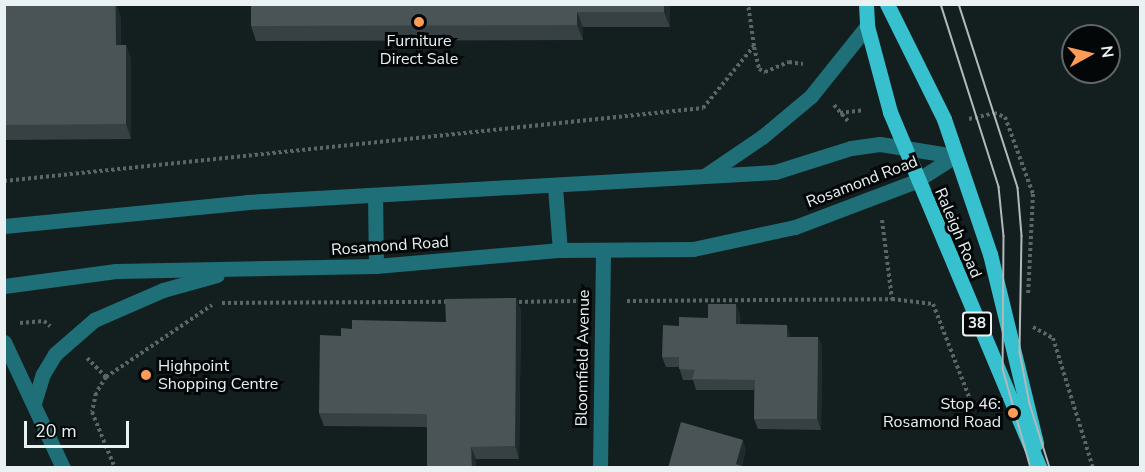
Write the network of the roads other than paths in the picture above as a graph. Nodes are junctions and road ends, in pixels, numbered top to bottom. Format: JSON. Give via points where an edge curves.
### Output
{"nodes":[{"id":1,"x":866,"y":4,"type":"edge"},
{"id":2,"x":887,"y":4,"type":"edge"},
{"id":3,"x":867,"y":26,"type":"junction"},
{"id":4,"x":903,"y":146,"type":"junction"},
{"id":5,"x":955,"y":156,"type":"junction"},
{"id":6,"x":706,"y":175,"type":"junction"},
{"id":7,"x":916,"y":181,"type":"junction"},
{"id":8,"x":555,"y":187,"type":"junction"},
{"id":9,"x":375,"y":195,"type":"junction"},
{"id":10,"x":4,"y":226,"type":"edge"},
{"id":11,"x":560,"y":250,"type":"junction"},
{"id":12,"x":603,"y":250,"type":"junction"},
{"id":13,"x":376,"y":266,"type":"junction"},
{"id":14,"x":238,"y":270,"type":"junction"},
{"id":15,"x":4,"y":286,"type":"edge"},
{"id":16,"x":4,"y":342,"type":"edge"},
{"id":17,"x":34,"y":403,"type":"junction"},
{"id":18,"x":63,"y":468,"type":"edge"},
{"id":19,"x":600,"y":468,"type":"edge"},
{"id":20,"x":1040,"y":468,"type":"edge"}],
"edges":[{"from":1,"to":3,"type":"main road","name":"Raleigh Road","number":"38"},
{"from":2,"to":5,"type":"main road","name":"Raleigh Road","number":"38","via":[[936,99]]},
{"from":3,"to":4,"type":"main road","name":"Raleigh Road","number":"38"},
{"from":3,"to":6,"type":"street","via":[[811,96]]},
{"from":4,"to":5,"type":"street","name":"Rosamond Road"},
{"from":4,"to":6,"type":"street","name":"Rosamond Road","via":[[858,146],[775,172]]},
{"from":4,"to":7,"type":"main road","name":"Raleigh Road","number":"38"},
{"from":5,"to":7,"type":"street","name":"Rosamond Road"},
{"from":5,"to":20,"type":"main road","name":"Raleigh Road","number":"38","via":[[1002,294]]},
{"from":6,"to":8,"type":"street","name":"Rosamond Road"},
{"from":7,"to":12,"type":"street","name":"Rosamond Road","via":[[795,227],[738,242],[693,249]]},
{"from":7,"to":20,"type":"main road","name":"Raleigh Road","number":"38"},
{"from":8,"to":9,"type":"street","name":"Rosamond Road"},
{"from":8,"to":11,"type":"street"},
{"from":9,"to":10,"type":"street","name":"Rosamond Road","via":[[247,202]]},
{"from":9,"to":13,"type":"street"},
{"from":11,"to":12,"type":"street","name":"Rosamond Road"},
{"from":11,"to":13,"type":"street","name":"Rosamond Road"},
{"from":12,"to":19,"type":"street","name":"Bloomfield Avenue"},
{"from":13,"to":14,"type":"street","name":"Rosamond Road"},
{"from":14,"to":15,"type":"street","name":"Rosamond Road","via":[[116,271]]},
{"from":14,"to":17,"type":"street","via":[[124,305],[68,339],[43,374]]},
{"from":16,"to":17,"type":"street"},
{"from":17,"to":18,"type":"street"}]}
